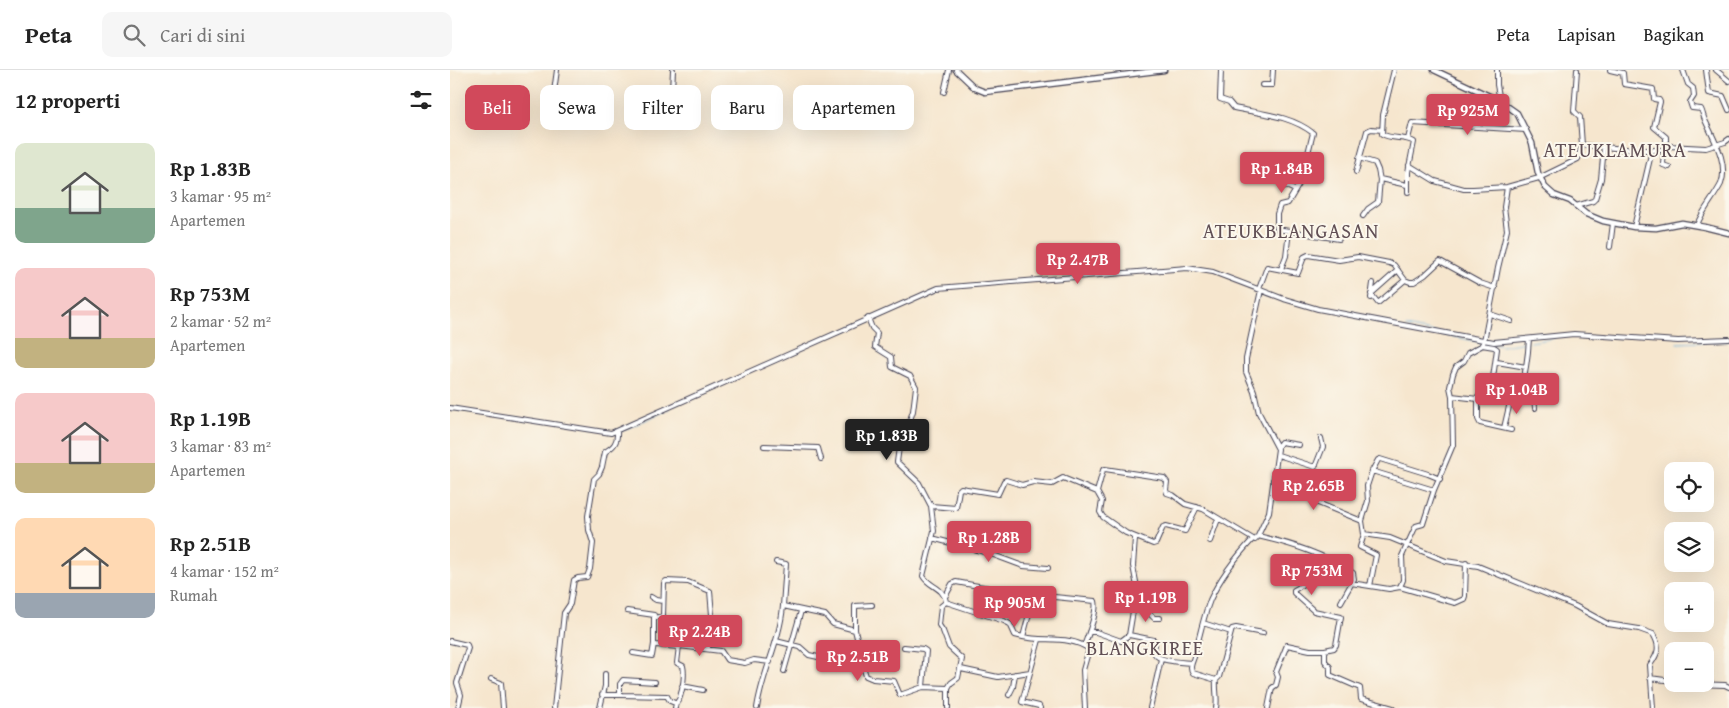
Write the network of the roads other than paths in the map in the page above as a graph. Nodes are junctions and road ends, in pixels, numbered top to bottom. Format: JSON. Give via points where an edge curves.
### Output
{"nodes":[{"id":1,"x":557,"y":70,"type":"edge"},
{"id":2,"x":673,"y":70,"type":"edge"},
{"id":3,"x":949,"y":70,"type":"edge"},
{"id":4,"x":956,"y":70,"type":"edge"},
{"id":5,"x":1162,"y":70,"type":"edge"},
{"id":6,"x":1221,"y":70,"type":"edge"},
{"id":7,"x":1273,"y":70,"type":"edge"},
{"id":8,"x":1394,"y":70,"type":"edge"},
{"id":9,"x":1434,"y":70,"type":"edge"},
{"id":10,"x":1497,"y":70,"type":"edge"},
{"id":11,"x":1576,"y":70,"type":"edge"},
{"id":12,"x":1610,"y":70,"type":"edge"},
{"id":13,"x":1683,"y":70,"type":"edge"},
{"id":14,"x":1706,"y":70,"type":"edge"},
{"id":15,"x":1716,"y":70,"type":"edge"},
{"id":16,"x":1729,"y":81,"type":"edge"},
{"id":17,"x":555,"y":85,"type":"edge"},
{"id":18,"x":672,"y":85,"type":"edge"},
{"id":19,"x":1262,"y":85,"type":"dead end"},
{"id":20,"x":944,"y":92,"type":"dead end"},
{"id":21,"x":1500,"y":101,"type":"junction"},
{"id":22,"x":1729,"y":110,"type":"edge"},
{"id":23,"x":1382,"y":130,"type":"junction"},
{"id":24,"x":1526,"y":130,"type":"junction"},
{"id":25,"x":1729,"y":138,"type":"edge"},
{"id":26,"x":1408,"y":139,"type":"junction"},
{"id":27,"x":1718,"y":144,"type":"junction"},
{"id":28,"x":1582,"y":145,"type":"junction"},
{"id":29,"x":1604,"y":147,"type":"junction"},
{"id":30,"x":1665,"y":148,"type":"junction"},
{"id":31,"x":1652,"y":150,"type":"junction"},
{"id":32,"x":1360,"y":158,"type":"junction"},
{"id":33,"x":1409,"y":165,"type":"junction"},
{"id":34,"x":1669,"y":166,"type":"dead end"},
{"id":35,"x":1278,"y":172,"type":"dead end"},
{"id":36,"x":1356,"y":172,"type":"dead end"},
{"id":37,"x":1539,"y":178,"type":"junction"},
{"id":38,"x":1380,"y":180,"type":"junction"},
{"id":39,"x":1407,"y":185,"type":"junction"},
{"id":40,"x":1507,"y":187,"type":"junction"},
{"id":41,"x":1295,"y":190,"type":"junction"},
{"id":42,"x":1408,"y":192,"type":"dead end"},
{"id":43,"x":1576,"y":206,"type":"junction"},
{"id":44,"x":1363,"y":216,"type":"dead end"},
{"id":45,"x":1613,"y":224,"type":"junction"},
{"id":46,"x":1697,"y":225,"type":"junction"},
{"id":47,"x":1634,"y":227,"type":"junction"},
{"id":48,"x":1288,"y":231,"type":"junction"},
{"id":49,"x":1729,"y":233,"type":"edge"},
{"id":50,"x":1339,"y":239,"type":"dead end"},
{"id":51,"x":1610,"y":246,"type":"dead end"},
{"id":52,"x":1281,"y":269,"type":"junction"},
{"id":53,"x":1398,"y":270,"type":"junction"},
{"id":54,"x":1405,"y":280,"type":"junction"},
{"id":55,"x":1373,"y":283,"type":"dead end"},
{"id":56,"x":1495,"y":288,"type":"junction"},
{"id":57,"x":1260,"y":290,"type":"junction"},
{"id":58,"x":1371,"y":296,"type":"junction"},
{"id":59,"x":1490,"y":314,"type":"junction"},
{"id":60,"x":868,"y":318,"type":"junction"},
{"id":61,"x":1511,"y":321,"type":"dead end"},
{"id":62,"x":1729,"y":340,"type":"edge"},
{"id":63,"x":1529,"y":341,"type":"junction"},
{"id":64,"x":1483,"y":343,"type":"junction"},
{"id":65,"x":1497,"y":362,"type":"junction"},
{"id":66,"x":1526,"y":368,"type":"junction"},
{"id":67,"x":1491,"y":392,"type":"junction"},
{"id":68,"x":1520,"y":394,"type":"junction"},
{"id":69,"x":1452,"y":396,"type":"junction"},
{"id":70,"x":1511,"y":398,"type":"junction"},
{"id":71,"x":1478,"y":399,"type":"junction"},
{"id":72,"x":450,"y":408,"type":"edge"},
{"id":73,"x":1535,"y":408,"type":"dead end"},
{"id":74,"x":1504,"y":428,"type":"junction"},
{"id":75,"x":1511,"y":430,"type":"dead end"},
{"id":76,"x":617,"y":431,"type":"junction"},
{"id":77,"x":1321,"y":438,"type":"dead end"},
{"id":78,"x":1299,"y":445,"type":"dead end"},
{"id":79,"x":764,"y":446,"type":"dead end"},
{"id":80,"x":1278,"y":446,"type":"junction"},
{"id":81,"x":1278,"y":455,"type":"junction"},
{"id":82,"x":821,"y":459,"type":"dead end"},
{"id":83,"x":1372,"y":471,"type":"junction"},
{"id":84,"x":1441,"y":477,"type":"junction"},
{"id":85,"x":1273,"y":480,"type":"junction"},
{"id":86,"x":1434,"y":490,"type":"junction"},
{"id":87,"x":1097,"y":492,"type":"junction"},
{"id":88,"x":931,"y":506,"type":"junction"},
{"id":89,"x":1197,"y":507,"type":"junction"},
{"id":90,"x":1218,"y":519,"type":"junction"},
{"id":91,"x":1362,"y":521,"type":"junction"},
{"id":92,"x":1364,"y":534,"type":"junction"},
{"id":93,"x":1258,"y":536,"type":"junction"},
{"id":94,"x":932,"y":538,"type":"junction"},
{"id":95,"x":1134,"y":538,"type":"junction"},
{"id":96,"x":1253,"y":539,"type":"junction"},
{"id":97,"x":1210,"y":540,"type":"dead end"},
{"id":98,"x":1407,"y":543,"type":"junction"},
{"id":99,"x":1316,"y":554,"type":"junction"},
{"id":100,"x":776,"y":562,"type":"dead end"},
{"id":101,"x":1466,"y":563,"type":"junction"},
{"id":102,"x":1048,"y":568,"type":"dead end"},
{"id":103,"x":1351,"y":583,"type":"junction"},
{"id":104,"x":1370,"y":586,"type":"junction"},
{"id":105,"x":1400,"y":587,"type":"junction"},
{"id":106,"x":1034,"y":595,"type":"junction"},
{"id":107,"x":651,"y":597,"type":"dead end"},
{"id":108,"x":945,"y":597,"type":"junction"},
{"id":109,"x":663,"y":601,"type":"junction"},
{"id":110,"x":946,"y":602,"type":"junction"},
{"id":111,"x":1340,"y":602,"type":"dead end"},
{"id":112,"x":872,"y":605,"type":"dead end"},
{"id":113,"x":783,"y":606,"type":"junction"},
{"id":114,"x":1134,"y":607,"type":"junction"},
{"id":115,"x":801,"y":610,"type":"junction"},
{"id":116,"x":627,"y":611,"type":"dead end"},
{"id":117,"x":654,"y":618,"type":"junction"},
{"id":118,"x":1160,"y":618,"type":"dead end"},
{"id":119,"x":1203,"y":623,"type":"junction"},
{"id":120,"x":855,"y":630,"type":"junction"},
{"id":121,"x":1089,"y":632,"type":"junction"},
{"id":122,"x":1232,"y":632,"type":"junction"},
{"id":123,"x":1263,"y":633,"type":"dead end"},
{"id":124,"x":1129,"y":635,"type":"junction"},
{"id":125,"x":1023,"y":636,"type":"junction"},
{"id":126,"x":1039,"y":640,"type":"junction"},
{"id":127,"x":450,"y":641,"type":"edge"},
{"id":128,"x":776,"y":641,"type":"junction"},
{"id":129,"x":654,"y":644,"type":"junction"},
{"id":130,"x":793,"y":645,"type":"junction"},
{"id":131,"x":1084,"y":646,"type":"junction"},
{"id":132,"x":678,"y":647,"type":"junction"},
{"id":133,"x":904,"y":647,"type":"dead end"},
{"id":134,"x":708,"y":649,"type":"junction"},
{"id":135,"x":1325,"y":650,"type":"junction"},
{"id":136,"x":633,"y":653,"type":"dead end"},
{"id":137,"x":854,"y":657,"type":"junction"},
{"id":138,"x":1161,"y":659,"type":"junction"},
{"id":139,"x":770,"y":662,"type":"junction"},
{"id":140,"x":1191,"y":664,"type":"junction"},
{"id":141,"x":961,"y":669,"type":"junction"},
{"id":142,"x":784,"y":671,"type":"dead end"},
{"id":143,"x":1030,"y":672,"type":"junction"},
{"id":144,"x":605,"y":674,"type":"dead end"},
{"id":145,"x":1015,"y":674,"type":"junction"},
{"id":146,"x":1650,"y":678,"type":"junction"},
{"id":147,"x":491,"y":679,"type":"dead end"},
{"id":148,"x":1216,"y":680,"type":"junction"},
{"id":149,"x":1664,"y":680,"type":"edge"},
{"id":150,"x":655,"y":682,"type":"dead end"},
{"id":151,"x":1714,"y":685,"type":"edge"},
{"id":152,"x":682,"y":686,"type":"junction"},
{"id":153,"x":1729,"y":687,"type":"edge"},
{"id":154,"x":923,"y":688,"type":"junction"},
{"id":155,"x":948,"y":688,"type":"junction"},
{"id":156,"x":702,"y":690,"type":"dead end"},
{"id":157,"x":602,"y":695,"type":"junction"},
{"id":158,"x":620,"y":695,"type":"junction"},
{"id":159,"x":1008,"y":695,"type":"dead end"},
{"id":160,"x":675,"y":706,"type":"edge"},
{"id":161,"x":458,"y":708,"type":"edge"},
{"id":162,"x":503,"y":708,"type":"edge"},
{"id":163,"x":554,"y":708,"type":"edge"},
{"id":164,"x":600,"y":708,"type":"edge"},
{"id":165,"x":756,"y":708,"type":"edge"},
{"id":166,"x":948,"y":708,"type":"edge"},
{"id":167,"x":1040,"y":708,"type":"edge"},
{"id":168,"x":1085,"y":708,"type":"edge"},
{"id":169,"x":1150,"y":708,"type":"edge"},
{"id":170,"x":1216,"y":708,"type":"edge"},
{"id":171,"x":1268,"y":708,"type":"edge"},
{"id":172,"x":1393,"y":708,"type":"edge"},
{"id":173,"x":1653,"y":708,"type":"edge"}],
"edges":[{"from":1,"to":17,"type":"street"},
{"from":2,"to":18,"type":"street"},
{"from":3,"to":20,"type":"street"},
{"from":4,"to":5,"type":"street","via":[[985,92]]},
{"from":6,"to":41,"type":"street","via":[[1220,99],[1234,108],[1268,113],[1313,133],[1303,176]]},
{"from":7,"to":19,"type":"street","via":[[1272,85]]},
{"from":8,"to":23,"type":"street"},
{"from":9,"to":21,"type":"street"},
{"from":10,"to":21,"type":"street"},
{"from":11,"to":28,"type":"street","via":[[1574,111],[1580,117]]},
{"from":12,"to":30,"type":"street","via":[[1623,73],[1624,84],[1653,89],[1654,99],[1660,101],[1654,127],[1666,137]]},
{"from":13,"to":27,"type":"street","via":[[1693,88],[1692,108],[1703,111]]},
{"from":14,"to":22,"type":"street","via":[[1709,93],[1723,96]]},
{"from":15,"to":16,"type":"street"},
{"from":21,"to":24,"type":"street","via":[[1517,114]]},
{"from":23,"to":26,"type":"street","via":[[1383,135]]},
{"from":23,"to":32,"type":"street","via":[[1368,130]]},
{"from":24,"to":26,"type":"street","via":[[1412,124]]},
{"from":24,"to":37,"type":"street"},
{"from":25,"to":27,"type":"street"},
{"from":26,"to":33,"type":"street","via":[[1415,144]]},
{"from":27,"to":30,"type":"street","via":[[1702,148]]},
{"from":27,"to":46,"type":"street","via":[[1722,180]]},
{"from":28,"to":29,"type":"street"},
{"from":28,"to":37,"type":"street","via":[[1578,158]]},
{"from":29,"to":31,"type":"street"},
{"from":29,"to":43,"type":"street","via":[[1601,179],[1595,198]]},
{"from":30,"to":31,"type":"street"},
{"from":30,"to":34,"type":"street","via":[[1663,165]]},
{"from":31,"to":47,"type":"street"},
{"from":32,"to":36,"type":"street"},
{"from":32,"to":38,"type":"street","via":[[1375,164]]},
{"from":33,"to":39,"type":"street"},
{"from":33,"to":40,"type":"street","via":[[1435,181],[1464,189]]},
{"from":35,"to":41,"type":"street","via":[[1288,175],[1286,186]]},
{"from":37,"to":40,"type":"street"},
{"from":37,"to":43,"type":"street","via":[[1554,195]]},
{"from":38,"to":39,"type":"street"},
{"from":38,"to":44,"type":"street","via":[[1378,202]]},
{"from":39,"to":42,"type":"street"},
{"from":40,"to":56,"type":"street","via":[[1504,207],[1507,230]]},
{"from":41,"to":48,"type":"street","via":[[1288,203],[1280,205],[1277,214],[1277,229]]},
{"from":43,"to":45,"type":"street","via":[[1592,217]]},
{"from":45,"to":47,"type":"street"},
{"from":45,"to":51,"type":"street"},
{"from":46,"to":47,"type":"street","via":[[1678,223],[1656,228]]},
{"from":46,"to":49,"type":"street"},
{"from":48,"to":50,"type":"street"},
{"from":48,"to":52,"type":"street","via":[[1286,256]]},
{"from":52,"to":53,"type":"street","via":[[1298,273],[1304,257],[1308,255],[1339,260],[1366,258],[1389,263]]},
{"from":52,"to":57,"type":"street","via":[[1267,267]]},
{"from":53,"to":54,"type":"street"},
{"from":53,"to":58,"type":"street"},
{"from":54,"to":56,"type":"street","via":[[1414,282],[1440,262]]},
{"from":54,"to":58,"type":"street","via":[[1378,303]]},
{"from":55,"to":58,"type":"street"},
{"from":56,"to":59,"type":"street"},
{"from":57,"to":60,"type":"street","via":[[1203,269],[1178,268],[938,288]]},
{"from":57,"to":64,"type":"street","via":[[1318,309]]},
{"from":57,"to":80,"type":"street","via":[[1246,372],[1260,413]]},
{"from":59,"to":61,"type":"street"},
{"from":59,"to":64,"type":"street"},
{"from":60,"to":76,"type":"street"},
{"from":60,"to":88,"type":"street","via":[[877,333],[875,346],[891,357],[892,367],[910,376],[916,385],[913,411],[900,440],[897,462],[919,483]]},
{"from":62,"to":63,"type":"street","via":[[1678,341],[1574,334]]},
{"from":63,"to":64,"type":"street"},
{"from":63,"to":66,"type":"street"},
{"from":64,"to":65,"type":"street","via":[[1497,348]]},
{"from":64,"to":69,"type":"street","via":[[1468,353],[1454,370],[1450,387]]},
{"from":65,"to":66,"type":"street"},
{"from":65,"to":67,"type":"street"},
{"from":66,"to":68,"type":"street"},
{"from":67,"to":70,"type":"street"},
{"from":67,"to":71,"type":"street","via":[[1481,392]]},
{"from":68,"to":70,"type":"street","via":[[1516,393]]},
{"from":68,"to":73,"type":"street","via":[[1534,397]]},
{"from":69,"to":71,"type":"street"},
{"from":69,"to":84,"type":"street","via":[[1454,441]]},
{"from":70,"to":74,"type":"street"},
{"from":71,"to":74,"type":"street","via":[[1479,421]]},
{"from":72,"to":76,"type":"street","via":[[604,433]]},
{"from":74,"to":75,"type":"street"},
{"from":76,"to":163,"type":"street","via":[[614,445],[604,452],[602,467],[593,482],[588,516],[593,543],[590,574],[585,579],[574,580],[570,604],[564,614]]},
{"from":77,"to":81,"type":"street","via":[[1323,445],[1315,467]]},
{"from":78,"to":80,"type":"street","via":[[1282,442]]},
{"from":79,"to":82,"type":"street","via":[[818,448]]},
{"from":80,"to":81,"type":"street"},
{"from":81,"to":85,"type":"street"},
{"from":83,"to":84,"type":"street","via":[[1380,459]]},
{"from":83,"to":86,"type":"street"},
{"from":83,"to":91,"type":"street"},
{"from":84,"to":86,"type":"street"},
{"from":85,"to":91,"type":"street","via":[[1293,481],[1305,488],[1318,503]]},
{"from":85,"to":93,"type":"street","via":[[1269,512]]},
{"from":86,"to":98,"type":"street","via":[[1423,524],[1416,526]]},
{"from":87,"to":88,"type":"street","via":[[1062,478],[1052,484],[1033,482],[1022,485],[1006,480],[998,494],[961,488],[955,508]]},
{"from":87,"to":89,"type":"street","via":[[1104,469],[1159,477],[1167,480],[1166,492],[1185,504]]},
{"from":87,"to":95,"type":"street","via":[[1102,501],[1101,515]]},
{"from":88,"to":94,"type":"street"},
{"from":89,"to":90,"type":"street"},
{"from":89,"to":95,"type":"street","via":[[1185,531],[1163,527],[1155,544]]},
{"from":90,"to":96,"type":"street"},
{"from":90,"to":97,"type":"street"},
{"from":91,"to":92,"type":"street"},
{"from":92,"to":98,"type":"street"},
{"from":92,"to":104,"type":"street","via":[[1361,548],[1376,554]]},
{"from":93,"to":96,"type":"street"},
{"from":93,"to":99,"type":"street"},
{"from":94,"to":102,"type":"street","via":[[1023,566]]},
{"from":94,"to":108,"type":"street","via":[[923,578]]},
{"from":95,"to":114,"type":"street","via":[[1133,566],[1137,587]]},
{"from":96,"to":119,"type":"street","via":[[1215,590]]},
{"from":98,"to":101,"type":"street","via":[[1446,561]]},
{"from":98,"to":105,"type":"street","via":[[1401,559],[1403,580]]},
{"from":99,"to":103,"type":"street","via":[[1353,573]]},
{"from":99,"to":135,"type":"street","via":[[1307,578],[1294,592],[1314,611],[1341,617],[1336,645]]},
{"from":100,"to":113,"type":"street","via":[[786,564]]},
{"from":101,"to":105,"type":"street","via":[[1465,596],[1459,602]]},
{"from":101,"to":146,"type":"street","via":[[1575,606],[1606,622],[1653,634],[1658,654],[1650,664]]},
{"from":103,"to":104,"type":"street"},
{"from":103,"to":111,"type":"street"},
{"from":104,"to":105,"type":"street"},
{"from":106,"to":108,"type":"street","via":[[956,582]]},
{"from":106,"to":121,"type":"street","via":[[1095,601]]},
{"from":106,"to":125,"type":"street"},
{"from":107,"to":109,"type":"street"},
{"from":108,"to":110,"type":"street"},
{"from":109,"to":117,"type":"street","via":[[663,616]]},
{"from":109,"to":134,"type":"street","via":[[664,583],[670,580],[688,582],[710,591],[712,616]]},
{"from":110,"to":125,"type":"street","via":[[1004,621],[1010,624],[1015,636]]},
{"from":110,"to":141,"type":"street","via":[[941,606],[939,626],[949,647],[962,658]]},
{"from":112,"to":120,"type":"street","via":[[855,606]]},
{"from":113,"to":115,"type":"street"},
{"from":113,"to":128,"type":"street"},
{"from":114,"to":118,"type":"street"},
{"from":114,"to":124,"type":"street"},
{"from":115,"to":120,"type":"street","via":[[825,615],[833,624]]},
{"from":115,"to":130,"type":"street"},
{"from":116,"to":117,"type":"street","via":[[654,615]]},
{"from":117,"to":129,"type":"street"},
{"from":119,"to":122,"type":"street"},
{"from":119,"to":140,"type":"street"},
{"from":120,"to":137,"type":"street"},
{"from":121,"to":124,"type":"street","via":[[1121,641]]},
{"from":121,"to":131,"type":"street"},
{"from":122,"to":123,"type":"street","via":[[1236,628]]},
{"from":122,"to":148,"type":"street","via":[[1220,677]]},
{"from":124,"to":138,"type":"street","via":[[1154,640],[1156,655]]},
{"from":125,"to":126,"type":"street"},
{"from":126,"to":131,"type":"street"},
{"from":126,"to":143,"type":"street"},
{"from":127,"to":161,"type":"street","via":[[468,648],[457,682],[461,695]]},
{"from":128,"to":130,"type":"street"},
{"from":128,"to":139,"type":"street"},
{"from":129,"to":132,"type":"street"},
{"from":129,"to":136,"type":"street","via":[[652,656]]},
{"from":130,"to":137,"type":"street","via":[[806,654],[841,662]]},
{"from":130,"to":142,"type":"street"},
{"from":131,"to":168,"type":"street","via":[[1088,649],[1083,670]]},
{"from":132,"to":134,"type":"street"},
{"from":132,"to":152,"type":"street","via":[[677,663],[684,667]]},
{"from":133,"to":154,"type":"street","via":[[926,651]]},
{"from":134,"to":139,"type":"street","via":[[722,651],[727,660]]},
{"from":135,"to":171,"type":"street","via":[[1287,645],[1276,672],[1278,677]]},
{"from":135,"to":172,"type":"street","via":[[1325,661],[1332,677],[1360,688],[1360,699]]},
{"from":137,"to":154,"type":"street","via":[[862,663],[866,676],[894,680],[900,695]]},
{"from":138,"to":140,"type":"street"},
{"from":138,"to":169,"type":"street"},
{"from":139,"to":165,"type":"street"},
{"from":140,"to":148,"type":"street","via":[[1193,673]]},
{"from":141,"to":145,"type":"street","via":[[998,677]]},
{"from":141,"to":155,"type":"street","via":[[958,678]]},
{"from":143,"to":145,"type":"street"},
{"from":143,"to":167,"type":"street","via":[[1022,702]]},
{"from":144,"to":157,"type":"street"},
{"from":145,"to":159,"type":"street"},
{"from":146,"to":149,"type":"street"},
{"from":146,"to":173,"type":"street"},
{"from":147,"to":162,"type":"street","via":[[501,683]]},
{"from":148,"to":170,"type":"street"},
{"from":150,"to":158,"type":"street","via":[[622,680]]},
{"from":151,"to":153,"type":"street"},
{"from":152,"to":156,"type":"street"},
{"from":152,"to":160,"type":"street"},
{"from":154,"to":155,"type":"street"},
{"from":155,"to":166,"type":"street"},
{"from":157,"to":158,"type":"street"},
{"from":157,"to":164,"type":"street"},
{"from":158,"to":160,"type":"street","via":[[667,696]]}]}
